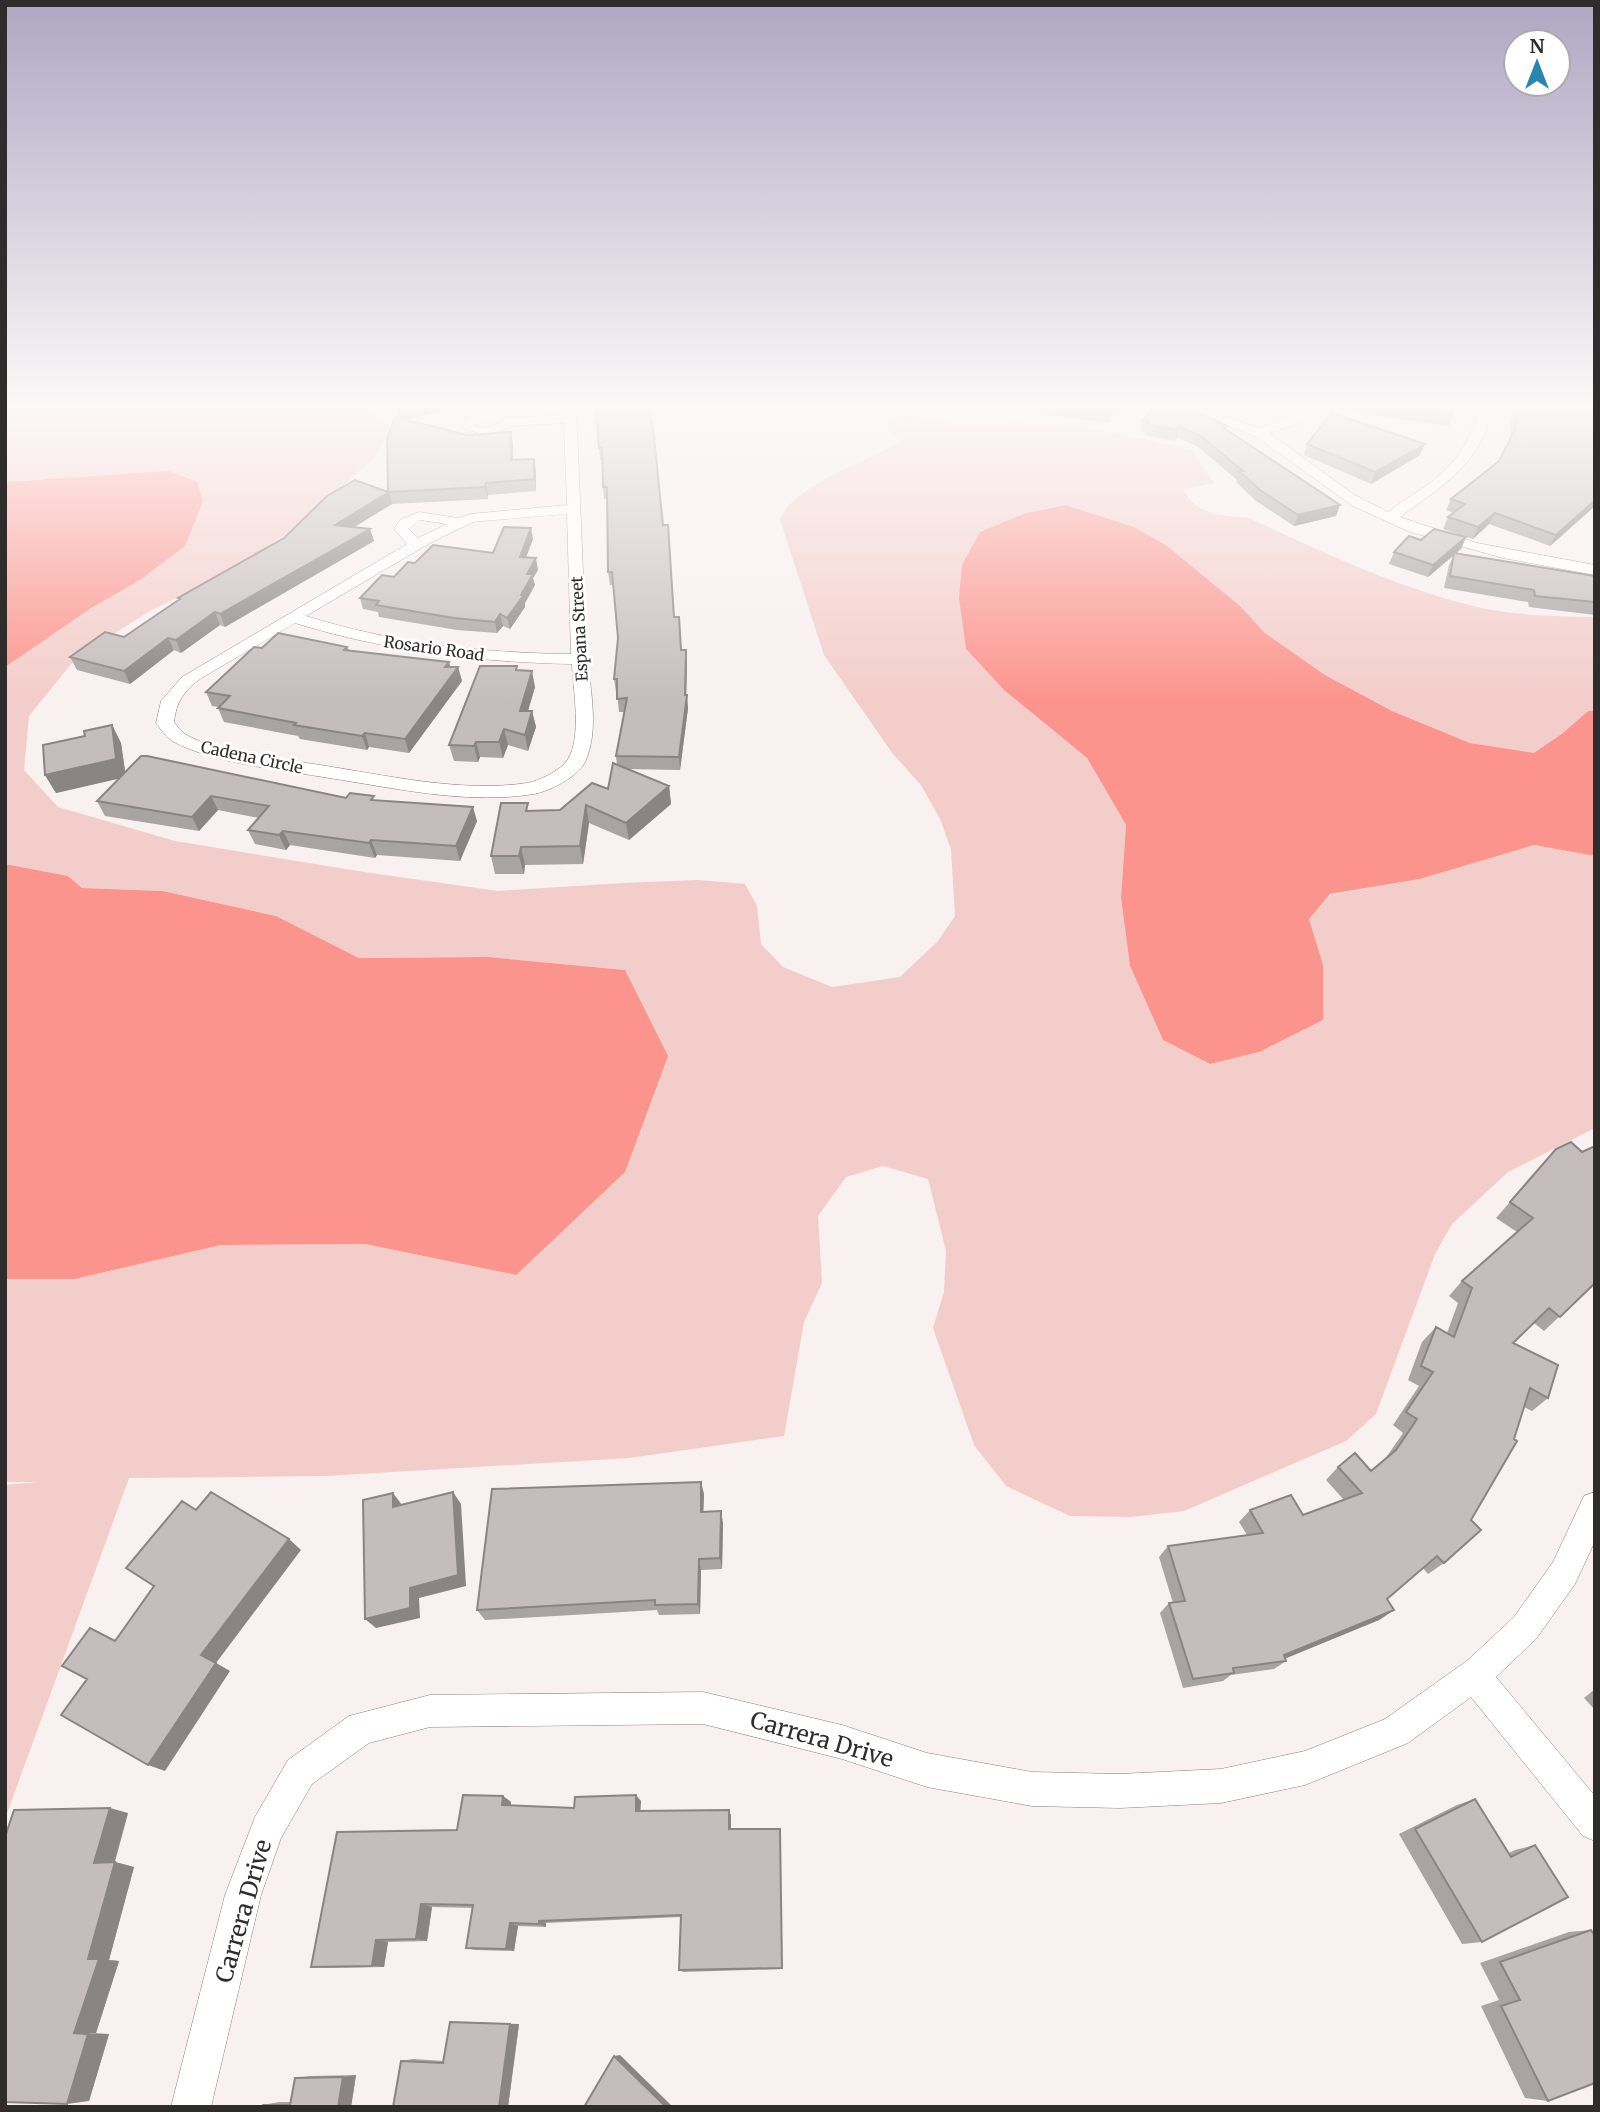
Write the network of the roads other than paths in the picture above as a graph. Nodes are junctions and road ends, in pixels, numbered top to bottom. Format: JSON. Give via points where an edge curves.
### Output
{"nodes":[{"id":1,"x":574,"y":505,"type":"edge"},
{"id":2,"x":1365,"y":505,"type":"edge"},
{"id":3,"x":1407,"y":505,"type":"edge"},
{"id":4,"x":574,"y":509,"type":"junction"},
{"id":5,"x":1390,"y":518,"type":"junction"},
{"id":6,"x":459,"y":523,"type":"junction"},
{"id":7,"x":416,"y":545,"type":"junction"},
{"id":8,"x":1595,"y":570,"type":"edge"},
{"id":9,"x":292,"y":617,"type":"junction"},
{"id":10,"x":579,"y":659,"type":"junction"},
{"id":11,"x":536,"y":788,"type":"joint"},
{"id":12,"x":1595,"y":1507,"type":"edge"},
{"id":13,"x":1474,"y":1675,"type":"junction"},
{"id":14,"x":1595,"y":1824,"type":"edge"},
{"id":15,"x":191,"y":2107,"type":"edge"}],
"edges":[{"from":1,"to":4,"type":"street","name":"Espana Street"},
{"from":2,"to":5,"type":"street"},
{"from":3,"to":5,"type":"street"},
{"from":4,"to":6,"type":"street","name":"Cadena Circle","via":[[486,515]]},
{"from":4,"to":10,"type":"street","name":"Espana Street"},
{"from":5,"to":8,"type":"street","via":[[1465,546]]},
{"from":6,"to":7,"type":"street","name":"Cadena Circle"},
{"from":6,"to":7,"type":"street","name":"Cadena Circle","via":[[429,516],[410,520],[401,529]]},
{"from":7,"to":9,"type":"street","name":"Cadena Circle"},
{"from":9,"to":10,"type":"street","name":"Rosario Road","via":[[361,637],[424,648]]},
{"from":9,"to":11,"type":"street","name":"Cadena Circle","via":[[194,674],[175,690],[165,707],[165,723],[177,737],[258,761],[409,784],[485,792]]},
{"from":10,"to":11,"type":"street","name":"Espana Street","via":[[584,729],[578,761]]},
{"from":12,"to":13,"type":"street","name":"Carrera Drive","via":[[1564,1573],[1525,1628]]},
{"from":13,"to":14,"type":"street"},
{"from":13,"to":15,"type":"street","name":"Carrera Drive","via":[[1396,1731],[1305,1768],[1221,1786],[1120,1791],[1032,1789],[927,1770],[842,1742],[702,1708],[430,1711],[361,1728],[300,1772],[267,1829],[243,1895]]}]}
